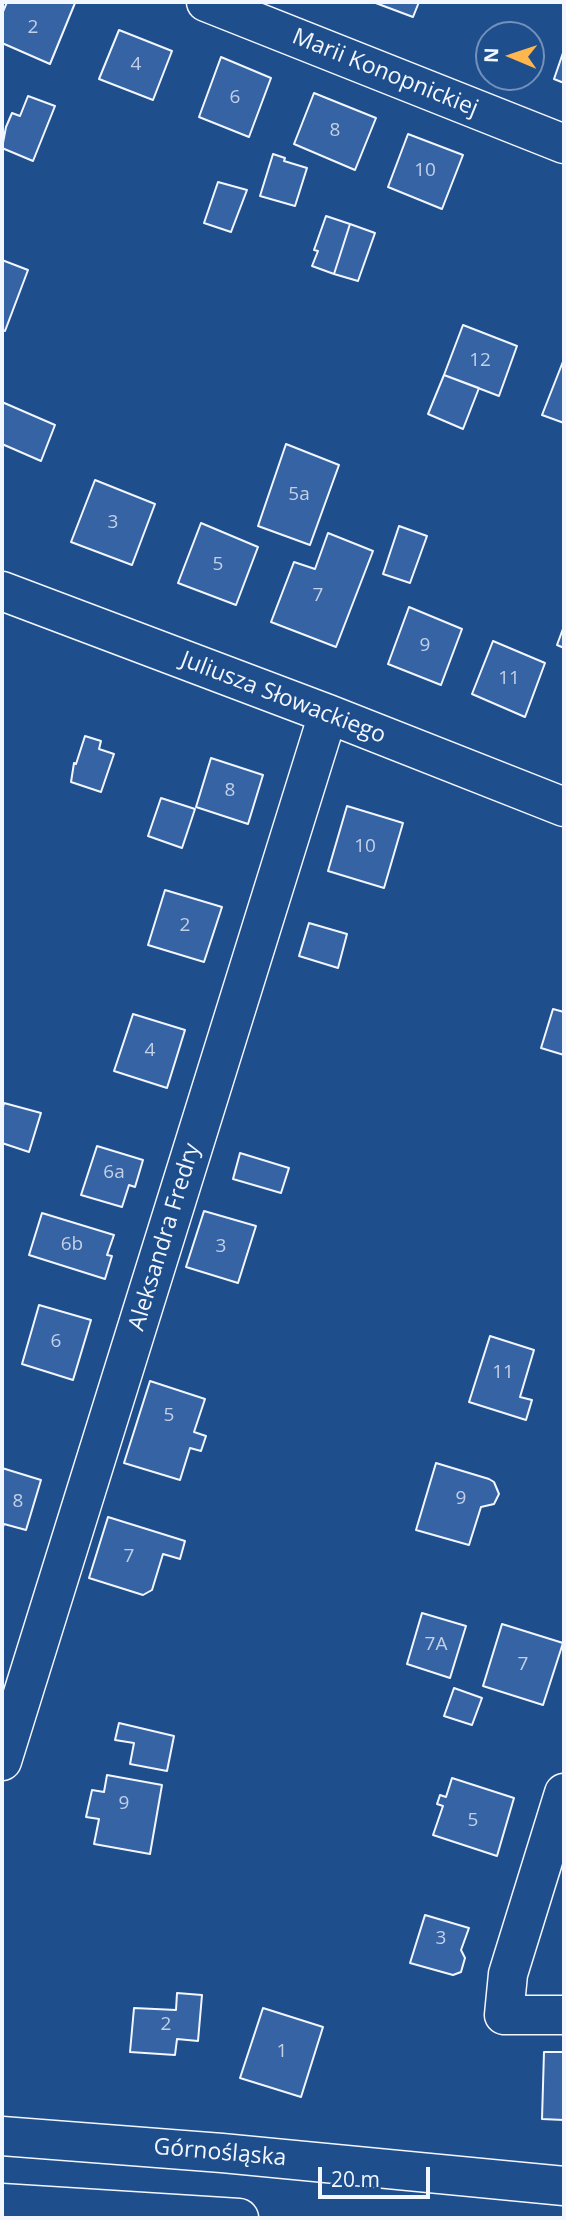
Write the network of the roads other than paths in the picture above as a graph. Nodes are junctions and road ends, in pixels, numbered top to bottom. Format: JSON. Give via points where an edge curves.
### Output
{"nodes":[{"id":1,"x":206,"y":2,"type":"edge"},
{"id":2,"x":564,"y":144,"type":"edge"},
{"id":3,"x":2,"y":591,"type":"edge"},
{"id":4,"x":328,"y":714,"type":"junction"},
{"id":5,"x":564,"y":807,"type":"edge"},
{"id":6,"x":2,"y":1761,"type":"edge"},
{"id":7,"x":564,"y":1793,"type":"edge"},
{"id":8,"x":564,"y":2015,"type":"edge"},
{"id":9,"x":2,"y":2136,"type":"edge"},
{"id":10,"x":564,"y":2186,"type":"edge"},
{"id":11,"x":2,"y":2203,"type":"edge"},
{"id":12,"x":239,"y":2218,"type":"edge"}],
"edges":[{"from":1,"to":2,"type":"street","name":"Marii Konopnickiej"},
{"from":3,"to":4,"type":"street","name":"Juliusza Słowackiego"},
{"from":4,"to":5,"type":"street","name":"Juliusza Słowackiego"},
{"from":4,"to":6,"type":"street","name":"Aleksandra Fredry"},
{"from":7,"to":8,"type":"street","via":[[508,1974],[504,2015]]},
{"from":9,"to":10,"type":"street","name":"Górnośląska","via":[[222,2152]]},
{"from":11,"to":12,"type":"street"}]}
